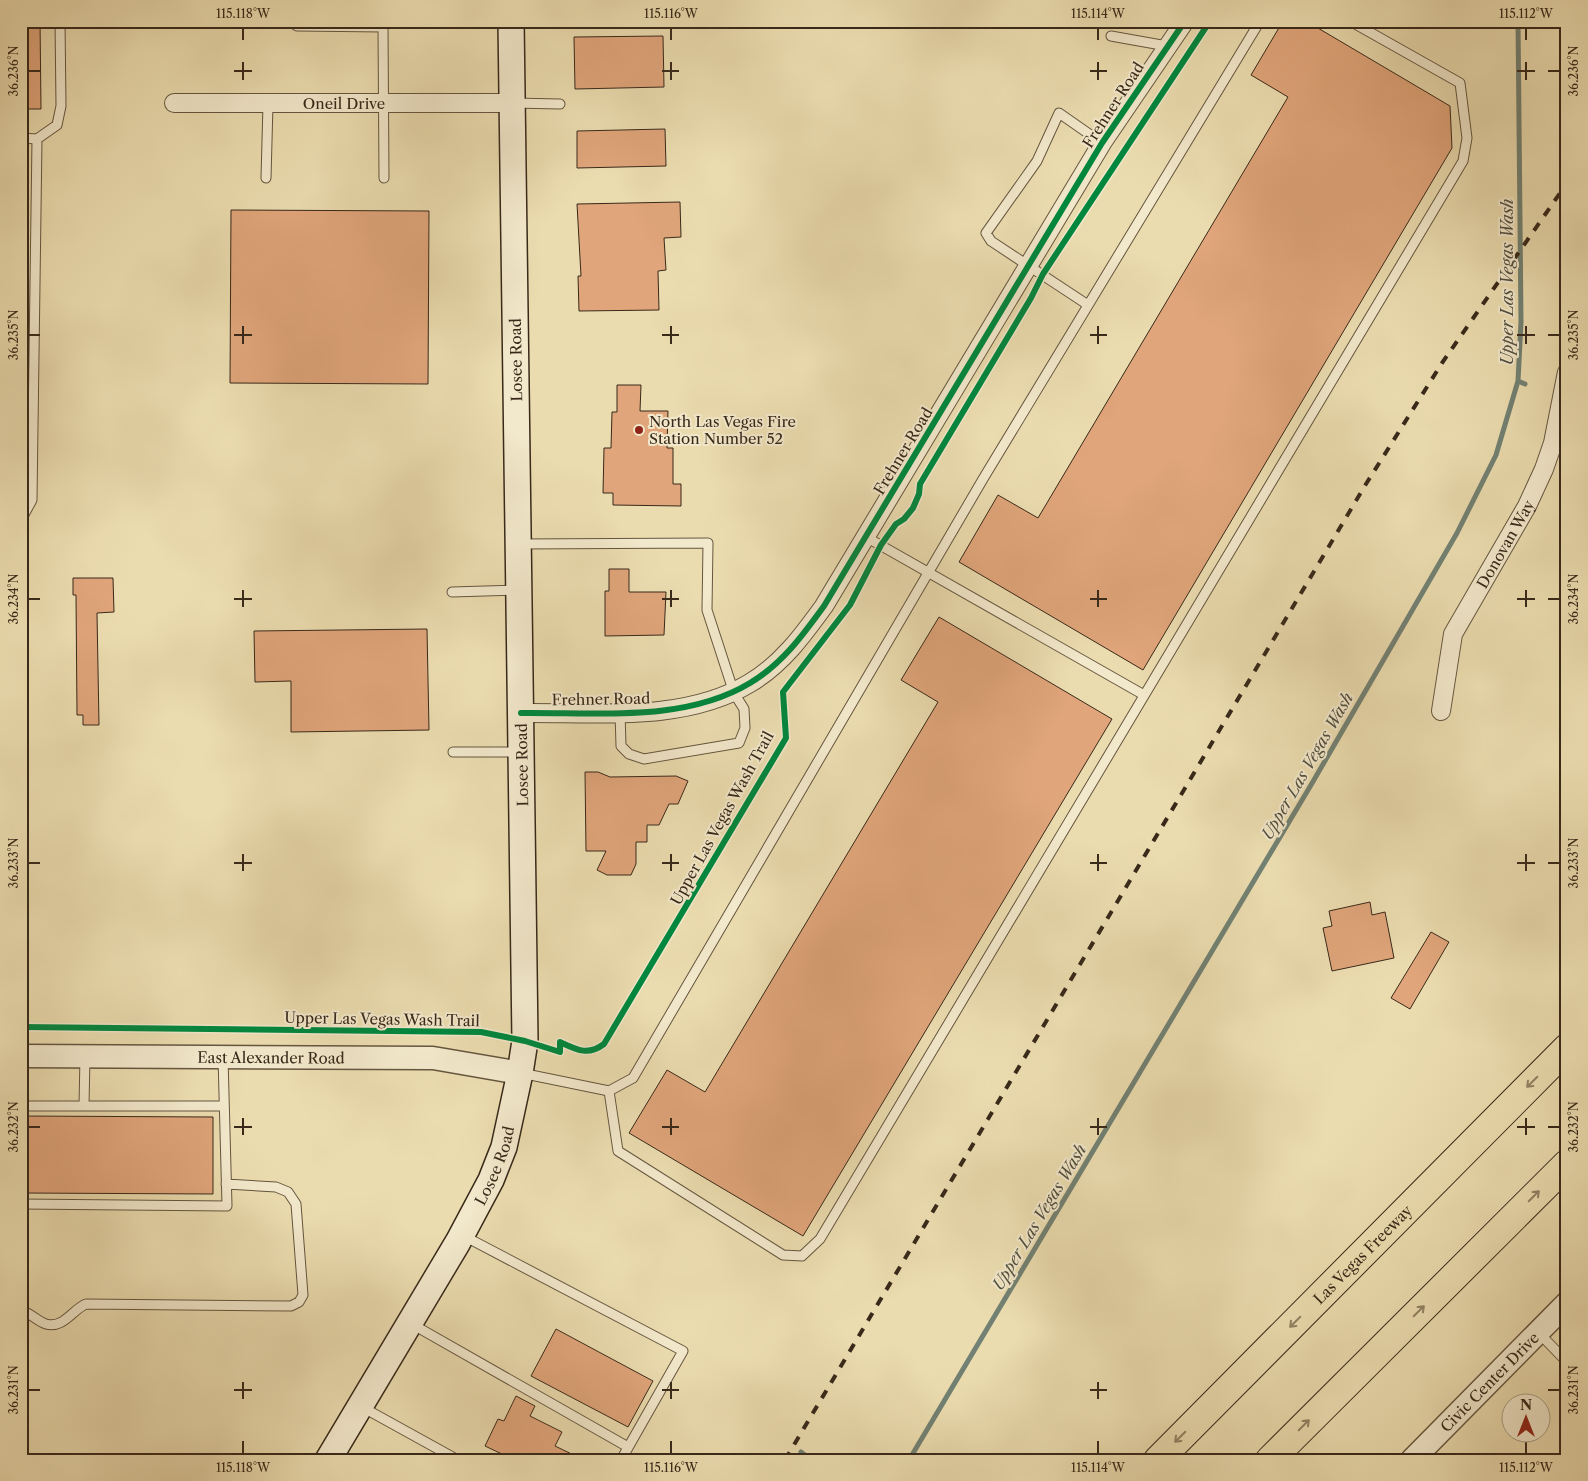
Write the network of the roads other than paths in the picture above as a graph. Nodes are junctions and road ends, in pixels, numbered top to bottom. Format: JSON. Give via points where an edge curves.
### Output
{"nodes":[{"id":1,"x":60,"y":21,"type":"edge"},
{"id":2,"x":290,"y":21,"type":"edge"},
{"id":3,"x":511,"y":21,"type":"edge"},
{"id":4,"x":1185,"y":21,"type":"edge"},
{"id":5,"x":1260,"y":21,"type":"edge"},
{"id":6,"x":1350,"y":21,"type":"edge"},
{"id":7,"x":1111,"y":36,"type":"dead end"},
{"id":8,"x":1167,"y":46,"type":"junction"},
{"id":9,"x":174,"y":103,"type":"dead end"},
{"id":10,"x":512,"y":103,"type":"junction"},
{"id":11,"x":268,"y":104,"type":"junction"},
{"id":12,"x":382,"y":104,"type":"junction"},
{"id":13,"x":560,"y":104,"type":"dead end"},
{"id":14,"x":21,"y":138,"type":"edge"},
{"id":15,"x":37,"y":139,"type":"junction"},
{"id":16,"x":1102,"y":143,"type":"junction"},
{"id":17,"x":266,"y":178,"type":"dead end"},
{"id":18,"x":384,"y":178,"type":"dead end"},
{"id":19,"x":1029,"y":265,"type":"junction"},
{"id":20,"x":1088,"y":305,"type":"junction"},
{"id":21,"x":1567,"y":372,"type":"edge"},
{"id":22,"x":21,"y":520,"type":"edge"},
{"id":23,"x":866,"y":537,"type":"junction"},
{"id":24,"x":519,"y":544,"type":"junction"},
{"id":25,"x":929,"y":571,"type":"junction"},
{"id":26,"x":520,"y":590,"type":"junction"},
{"id":27,"x":452,"y":592,"type":"dead end"},
{"id":28,"x":734,"y":693,"type":"junction"},
{"id":29,"x":1144,"y":695,"type":"junction"},
{"id":30,"x":1441,"y":711,"type":"dead end"},
{"id":31,"x":620,"y":712,"type":"junction"},
{"id":32,"x":522,"y":713,"type":"junction"},
{"id":33,"x":453,"y":752,"type":"dead end"},
{"id":34,"x":522,"y":752,"type":"junction"},
{"id":35,"x":1567,"y":1048,"type":"edge"},
{"id":36,"x":21,"y":1056,"type":"edge"},
{"id":37,"x":85,"y":1056,"type":"junction"},
{"id":38,"x":223,"y":1057,"type":"junction"},
{"id":39,"x":520,"y":1073,"type":"junction"},
{"id":40,"x":609,"y":1091,"type":"junction"},
{"id":41,"x":21,"y":1106,"type":"edge"},
{"id":42,"x":84,"y":1106,"type":"junction"},
{"id":43,"x":223,"y":1106,"type":"junction"},
{"id":44,"x":1567,"y":1164,"type":"edge"},
{"id":45,"x":226,"y":1184,"type":"junction"},
{"id":46,"x":21,"y":1204,"type":"edge"},
{"id":47,"x":462,"y":1234,"type":"junction"},
{"id":48,"x":1567,"y":1303,"type":"edge"},
{"id":49,"x":21,"y":1311,"type":"edge"},
{"id":50,"x":410,"y":1323,"type":"junction"},
{"id":51,"x":1538,"y":1332,"type":"junction"},
{"id":52,"x":1567,"y":1362,"type":"edge"},
{"id":53,"x":360,"y":1406,"type":"junction"},
{"id":54,"x":628,"y":1447,"type":"junction"},
{"id":55,"x":328,"y":1460,"type":"edge"},
{"id":56,"x":458,"y":1460,"type":"edge"},
{"id":57,"x":621,"y":1460,"type":"edge"},
{"id":58,"x":1158,"y":1460,"type":"edge"},
{"id":59,"x":1270,"y":1460,"type":"edge"},
{"id":60,"x":1412,"y":1460,"type":"edge"}],
"edges":[{"from":1,"to":15,"type":"lane","via":[[61,106],[57,124]]},
{"from":2,"to":12,"type":"lane","via":[[297,26],[382,27]]},
{"from":3,"to":10,"type":"main road","name":"Losee Road"},
{"from":4,"to":8,"type":"street","name":"Frehner Road"},
{"from":5,"to":20,"type":"lane"},
{"from":6,"to":29,"type":"lane","via":[[1460,83],[1467,138],[1463,161]]},
{"from":7,"to":8,"type":"lane"},
{"from":8,"to":16,"type":"street","name":"Frehner Road"},
{"from":9,"to":11,"type":"street","name":"Oneil Drive"},
{"from":10,"to":12,"type":"street","name":"Oneil Drive"},
{"from":10,"to":13,"type":"lane"},
{"from":10,"to":24,"type":"main road","name":"Losee Road"},
{"from":11,"to":12,"type":"street","name":"Oneil Drive"},
{"from":11,"to":17,"type":"lane"},
{"from":12,"to":18,"type":"lane"},
{"from":14,"to":15,"type":"lane"},
{"from":15,"to":22,"type":"lane","via":[[32,500]]},
{"from":16,"to":19,"type":"street","name":"Frehner Road"},
{"from":16,"to":19,"type":"lane","via":[[1058,113],[1037,161],[986,233],[991,241]]},
{"from":19,"to":20,"type":"lane"},
{"from":19,"to":23,"type":"street","name":"Frehner Road"},
{"from":20,"to":25,"type":"lane"},
{"from":21,"to":30,"type":"street","name":"Donovan Way","via":[[1553,443],[1544,469],[1527,506],[1453,634]]},
{"from":23,"to":25,"type":"lane"},
{"from":23,"to":28,"type":"street","name":"Frehner Road","via":[[803,636],[769,670]]},
{"from":24,"to":26,"type":"main road","name":"Losee Road"},
{"from":24,"to":28,"type":"lane","via":[[708,543],[707,610]]},
{"from":25,"to":29,"type":"lane"},
{"from":25,"to":40,"type":"lane","via":[[633,1078]]},
{"from":26,"to":27,"type":"lane"},
{"from":26,"to":32,"type":"main road","name":"Losee Road"},
{"from":28,"to":31,"type":"street","name":"Frehner Road","via":[[689,707]]},
{"from":28,"to":31,"type":"lane","via":[[744,709],[745,728],[739,743],[665,757],[644,759],[629,754],[621,746]]},
{"from":29,"to":40,"type":"lane","via":[[820,1240],[802,1256],[782,1255],[618,1150]]},
{"from":31,"to":32,"type":"street","name":"Frehner Road"},
{"from":32,"to":34,"type":"main road","name":"Losee Road"},
{"from":33,"to":34,"type":"lane"},
{"from":34,"to":39,"type":"main road","name":"Losee Road","via":[[525,1022]]},
{"from":35,"to":58,"type":"highway","name":"Las Vegas Freeway","one_way":true},
{"from":36,"to":37,"type":"street","name":"East Alexander Road"},
{"from":37,"to":38,"type":"street","name":"East Alexander Road"},
{"from":37,"to":42,"type":"lane"},
{"from":38,"to":39,"type":"street","name":"East Alexander Road","via":[[433,1058]]},
{"from":38,"to":43,"type":"lane"},
{"from":39,"to":40,"type":"lane"},
{"from":39,"to":47,"type":"main road","name":"Losee Road","via":[[504,1147],[491,1180]]},
{"from":41,"to":42,"type":"lane"},
{"from":42,"to":43,"type":"lane"},
{"from":43,"to":45,"type":"lane"},
{"from":59,"to":44,"type":"highway","one_way":true},
{"from":45,"to":46,"type":"lane","via":[[227,1206]]},
{"from":45,"to":49,"type":"lane","via":[[276,1187],[288,1192],[296,1204],[303,1267],[303,1295],[299,1302],[291,1306],[86,1304],[53,1325]]},
{"from":47,"to":50,"type":"main road","name":"Losee Road"},
{"from":47,"to":54,"type":"lane","via":[[683,1351]]},
{"from":48,"to":51,"type":"street","name":"Civic Center Drive"},
{"from":50,"to":53,"type":"main road","name":"Losee Road"},
{"from":50,"to":54,"type":"lane"},
{"from":51,"to":52,"type":"lane"},
{"from":51,"to":60,"type":"street","name":"Civic Center Drive"},
{"from":53,"to":55,"type":"main road","name":"Losee Road"},
{"from":53,"to":56,"type":"lane"},
{"from":54,"to":57,"type":"lane"}]}
